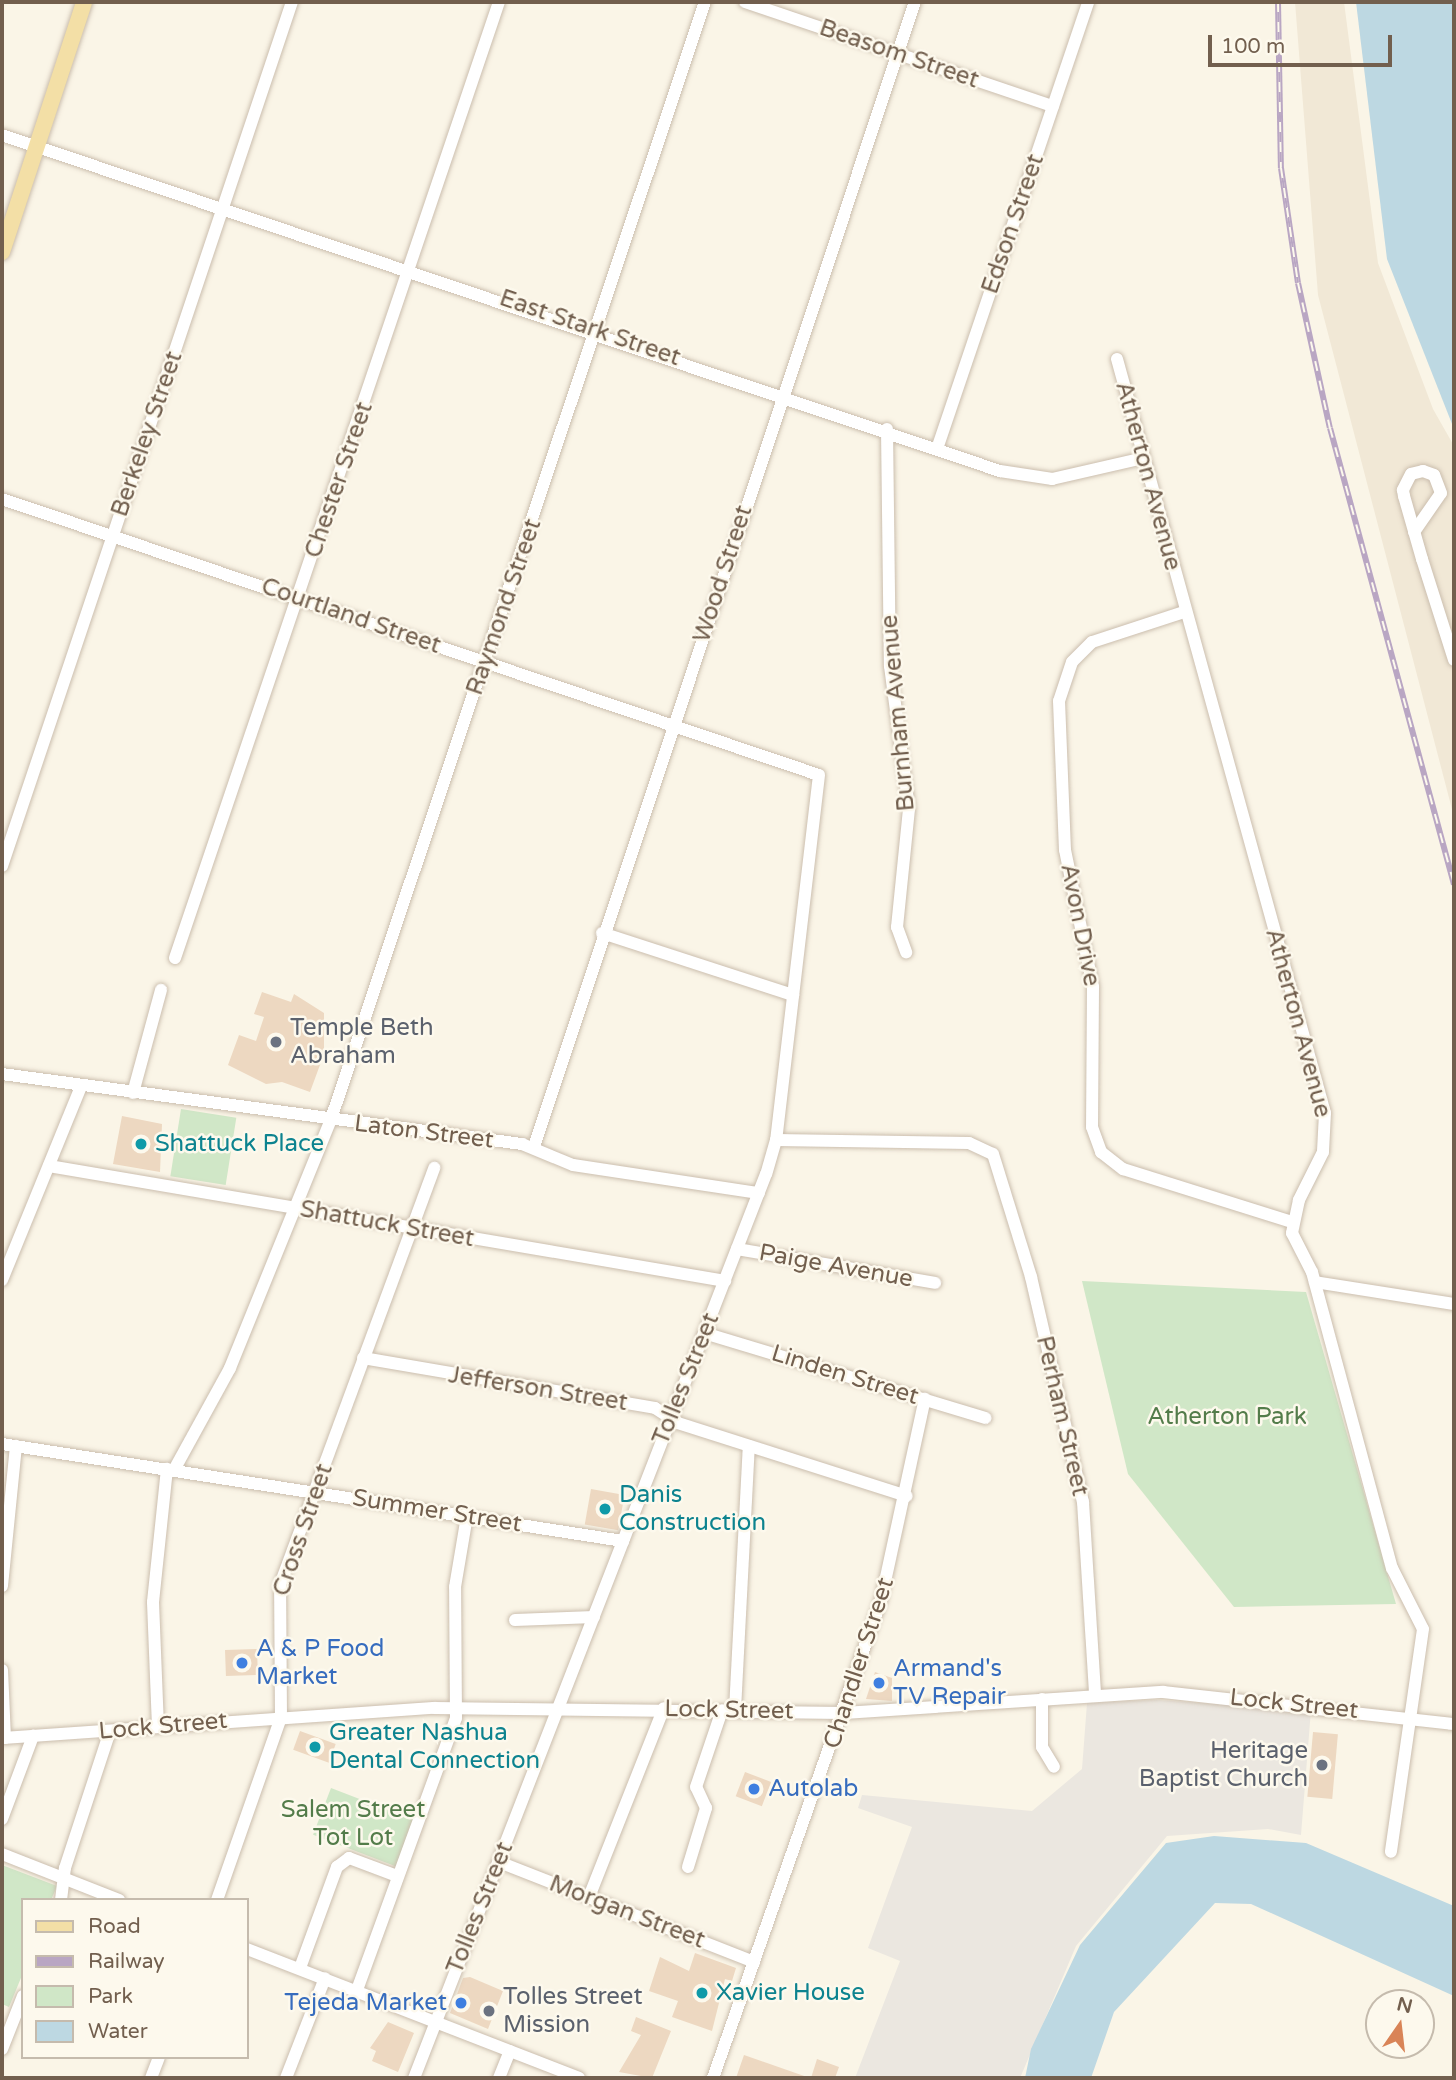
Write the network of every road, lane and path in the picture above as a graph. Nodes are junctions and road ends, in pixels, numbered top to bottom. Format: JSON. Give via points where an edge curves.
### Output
{"nodes":[{"id":1,"x":84,"y":2,"type":"edge"},
{"id":2,"x":292,"y":2,"type":"edge"},
{"id":3,"x":499,"y":2,"type":"edge"},
{"id":4,"x":705,"y":2,"type":"edge"},
{"id":5,"x":745,"y":2,"type":"edge"},
{"id":6,"x":915,"y":2,"type":"edge"},
{"id":7,"x":1088,"y":2,"type":"edge"},
{"id":8,"x":897,"y":53,"type":"junction"},
{"id":9,"x":1053,"y":106,"type":"junction"},
{"id":10,"x":2,"y":135,"type":"edge"},
{"id":11,"x":38,"y":144,"type":"junction"},
{"id":12,"x":224,"y":205,"type":"junction"},
{"id":13,"x":2,"y":252,"type":"edge"},
{"id":14,"x":411,"y":268,"type":"junction"},
{"id":15,"x":597,"y":331,"type":"junction"},
{"id":16,"x":1117,"y":359,"type":"dead end"},
{"id":17,"x":782,"y":393,"type":"junction"},
{"id":18,"x":887,"y":429,"type":"junction"},
{"id":19,"x":938,"y":446,"type":"junction"},
{"id":20,"x":1144,"y":458,"type":"junction"},
{"id":21,"x":2,"y":499,"type":"edge"},
{"id":22,"x":1414,"y":532,"type":"junction"},
{"id":23,"x":112,"y":536,"type":"junction"},
{"id":24,"x":299,"y":598,"type":"junction"},
{"id":25,"x":1184,"y":612,"type":"junction"},
{"id":26,"x":485,"y":660,"type":"junction"},
{"id":27,"x":1454,"y":660,"type":"edge"},
{"id":28,"x":673,"y":724,"type":"junction"},
{"id":29,"x":819,"y":775,"type":"joint"},
{"id":30,"x":2,"y":866,"type":"edge"},
{"id":31,"x":602,"y":933,"type":"junction"},
{"id":32,"x":906,"y":952,"type":"dead end"},
{"id":33,"x":175,"y":958,"type":"dead end"},
{"id":34,"x":161,"y":990,"type":"dead end"},
{"id":35,"x":793,"y":995,"type":"junction"},
{"id":36,"x":2,"y":1074,"type":"edge"},
{"id":37,"x":81,"y":1086,"type":"junction"},
{"id":38,"x":133,"y":1093,"type":"junction"},
{"id":39,"x":331,"y":1119,"type":"junction"},
{"id":40,"x":776,"y":1140,"type":"junction"},
{"id":41,"x":534,"y":1147,"type":"junction"},
{"id":42,"x":49,"y":1166,"type":"junction"},
{"id":43,"x":434,"y":1168,"type":"dead end"},
{"id":44,"x":759,"y":1193,"type":"junction"},
{"id":45,"x":293,"y":1208,"type":"junction"},
{"id":46,"x":1292,"y":1222,"type":"junction"},
{"id":47,"x":411,"y":1228,"type":"junction"},
{"id":48,"x":737,"y":1249,"type":"junction"},
{"id":49,"x":2,"y":1280,"type":"edge"},
{"id":50,"x":725,"y":1281,"type":"junction"},
{"id":51,"x":1315,"y":1282,"type":"junction"},
{"id":52,"x":935,"y":1283,"type":"dead end"},
{"id":53,"x":1454,"y":1304,"type":"edge"},
{"id":54,"x":704,"y":1334,"type":"junction"},
{"id":55,"x":363,"y":1358,"type":"junction"},
{"id":56,"x":925,"y":1399,"type":"junction"},
{"id":57,"x":670,"y":1418,"type":"junction"},
{"id":58,"x":985,"y":1418,"type":"dead end"},
{"id":59,"x":2,"y":1444,"type":"edge"},
{"id":60,"x":16,"y":1446,"type":"junction"},
{"id":61,"x":749,"y":1446,"type":"junction"},
{"id":62,"x":170,"y":1469,"type":"junction"},
{"id":63,"x":314,"y":1490,"type":"junction"},
{"id":64,"x":907,"y":1496,"type":"junction"},
{"id":65,"x":467,"y":1516,"type":"junction"},
{"id":66,"x":623,"y":1541,"type":"junction"},
{"id":67,"x":2,"y":1586,"type":"edge"},
{"id":68,"x":594,"y":1617,"type":"junction"},
{"id":69,"x":515,"y":1620,"type":"dead end"},
{"id":70,"x":2,"y":1670,"type":"edge"},
{"id":71,"x":1095,"y":1694,"type":"junction"},
{"id":72,"x":1042,"y":1699,"type":"junction"},
{"id":73,"x":559,"y":1706,"type":"junction"},
{"id":74,"x":458,"y":1708,"type":"junction"},
{"id":75,"x":664,"y":1708,"type":"junction"},
{"id":76,"x":728,"y":1710,"type":"junction"},
{"id":77,"x":844,"y":1713,"type":"junction"},
{"id":78,"x":281,"y":1717,"type":"junction"},
{"id":79,"x":1412,"y":1718,"type":"junction"},
{"id":80,"x":1454,"y":1724,"type":"edge"},
{"id":81,"x":158,"y":1727,"type":"junction"},
{"id":82,"x":110,"y":1731,"type":"junction"},
{"id":83,"x":33,"y":1736,"type":"junction"},
{"id":84,"x":3,"y":1738,"type":"edge"},
{"id":85,"x":1054,"y":1767,"type":"dead end"},
{"id":86,"x":2,"y":1819,"type":"edge"},
{"id":87,"x":1391,"y":1852,"type":"dead end"},
{"id":88,"x":2,"y":1854,"type":"edge"},
{"id":89,"x":499,"y":1862,"type":"junction"},
{"id":90,"x":688,"y":1867,"type":"dead end"},
{"id":91,"x":397,"y":1876,"type":"junction"},
{"id":92,"x":64,"y":1878,"type":"junction"},
{"id":93,"x":589,"y":1897,"type":"junction"},
{"id":94,"x":61,"y":1898,"type":"edge"},
{"id":95,"x":114,"y":1898,"type":"edge"},
{"id":96,"x":218,"y":1898,"type":"edge"},
{"id":97,"x":248,"y":1949,"type":"edge"},
{"id":98,"x":754,"y":1962,"type":"junction"},
{"id":99,"x":300,"y":1968,"type":"junction"},
{"id":100,"x":325,"y":1978,"type":"junction"},
{"id":101,"x":357,"y":1990,"type":"junction"},
{"id":102,"x":21,"y":2003,"type":"edge"},
{"id":103,"x":435,"y":2021,"type":"junction"},
{"id":104,"x":2,"y":2049,"type":"edge"},
{"id":105,"x":510,"y":2051,"type":"junction"},
{"id":106,"x":158,"y":2059,"type":"edge"},
{"id":107,"x":151,"y":2078,"type":"edge"},
{"id":108,"x":286,"y":2078,"type":"edge"},
{"id":109,"x":414,"y":2078,"type":"edge"},
{"id":110,"x":499,"y":2078,"type":"edge"},
{"id":111,"x":579,"y":2078,"type":"edge"},
{"id":112,"x":713,"y":2078,"type":"edge"}],
"edges":[{"from":1,"to":11,"type":"main road"},
{"from":2,"to":12,"type":"street","name":"Berkeley Street"},
{"from":3,"to":14,"type":"street","name":"Chester Street"},
{"from":4,"to":15,"type":"street","name":"Raymond Street"},
{"from":5,"to":8,"type":"street","name":"Beasom Street"},
{"from":6,"to":8,"type":"street","name":"Wood Street"},
{"from":7,"to":9,"type":"street","name":"Edson Street"},
{"from":8,"to":9,"type":"street","name":"Beasom Street"},
{"from":8,"to":17,"type":"street","name":"Wood Street"},
{"from":9,"to":19,"type":"street","name":"Edson Street"},
{"from":10,"to":11,"type":"street","name":"East Stark Street"},
{"from":11,"to":12,"type":"street","name":"East Stark Street"},
{"from":11,"to":13,"type":"main road"},
{"from":12,"to":14,"type":"street","name":"East Stark Street"},
{"from":12,"to":23,"type":"street","name":"Berkeley Street"},
{"from":14,"to":15,"type":"street","name":"East Stark Street"},
{"from":14,"to":24,"type":"street","name":"Chester Street"},
{"from":15,"to":17,"type":"street","name":"East Stark Street"},
{"from":15,"to":26,"type":"street","name":"Raymond Street"},
{"from":16,"to":20,"type":"street","name":"Atherton Avenue"},
{"from":17,"to":18,"type":"street","name":"East Stark Street"},
{"from":17,"to":28,"type":"street","name":"Wood Street"},
{"from":18,"to":19,"type":"street","name":"East Stark Street"},
{"from":18,"to":32,"type":"street","name":"Burnham Avenue","via":[[890,666],[909,809],[897,927]]},
{"from":19,"to":20,"type":"street","name":"East Stark Street","via":[[1036,479]]},
{"from":20,"to":25,"type":"street","name":"Atherton Avenue"},
{"from":21,"to":23,"type":"street","name":"Courtland Street"},
{"from":22,"to":22,"type":"street","via":[[1441,493],[1434,475],[1423,471],[1411,474],[1403,490]]},
{"from":22,"to":27,"type":"street"},
{"from":23,"to":24,"type":"street","name":"Courtland Street"},
{"from":23,"to":30,"type":"street","name":"Berkeley Street"},
{"from":24,"to":26,"type":"street","name":"Courtland Street"},
{"from":24,"to":33,"type":"street","name":"Chester Street"},
{"from":25,"to":46,"type":"street","name":"Atherton Avenue","via":[[1325,1113],[1321,1159]]},
{"from":25,"to":46,"type":"street","name":"Avon Drive","via":[[1092,642],[1072,662],[1059,701],[1065,850],[1093,987],[1092,1128],[1101,1152],[1123,1169]]},
{"from":26,"to":28,"type":"street","name":"Courtland Street"},
{"from":26,"to":39,"type":"street","name":"Raymond Street"},
{"from":28,"to":29,"type":"street","name":"Courtland Street"},
{"from":28,"to":31,"type":"street","name":"Wood Street"},
{"from":29,"to":35,"type":"street","name":"Tolles Street"},
{"from":31,"to":35,"type":"street"},
{"from":31,"to":41,"type":"street","name":"Wood Street"},
{"from":34,"to":38,"type":"street"},
{"from":35,"to":40,"type":"street","name":"Tolles Street"},
{"from":36,"to":37,"type":"street","name":"Laton Street"},
{"from":37,"to":38,"type":"street","name":"Laton Street"},
{"from":37,"to":42,"type":"street"},
{"from":38,"to":39,"type":"street","name":"Laton Street"},
{"from":39,"to":41,"type":"street","name":"Laton Street"},
{"from":39,"to":45,"type":"street","name":"Raymond Street"},
{"from":40,"to":44,"type":"street","name":"Tolles Street"},
{"from":40,"to":71,"type":"street","name":"Perham Street","via":[[988,1146],[1031,1277],[1083,1502]]},
{"from":41,"to":44,"type":"street","name":"Laton Street","via":[[573,1165]]},
{"from":42,"to":45,"type":"street","name":"Shattuck Street"},
{"from":42,"to":49,"type":"street"},
{"from":43,"to":47,"type":"street","name":"Cross Street"},
{"from":44,"to":48,"type":"street","name":"Tolles Street"},
{"from":45,"to":47,"type":"street","name":"Shattuck Street"},
{"from":45,"to":62,"type":"street","name":"Raymond Street","via":[[230,1368]]},
{"from":46,"to":51,"type":"street"},
{"from":47,"to":50,"type":"street","name":"Shattuck Street"},
{"from":47,"to":55,"type":"street","name":"Cross Street"},
{"from":48,"to":50,"type":"street","name":"Tolles Street"},
{"from":48,"to":52,"type":"street","name":"Paige Avenue"},
{"from":50,"to":54,"type":"street","name":"Tolles Street"},
{"from":51,"to":53,"type":"street"},
{"from":51,"to":79,"type":"street","via":[[1392,1568],[1423,1629]]},
{"from":54,"to":56,"type":"street","name":"Linden Street"},
{"from":54,"to":57,"type":"street","name":"Tolles Street"},
{"from":55,"to":57,"type":"street","name":"Jefferson Street","via":[[654,1408]]},
{"from":55,"to":63,"type":"street","name":"Cross Street"},
{"from":56,"to":58,"type":"street","name":"Linden Street"},
{"from":56,"to":64,"type":"street","name":"Chandler Street"},
{"from":57,"to":61,"type":"street","name":"Jefferson Street"},
{"from":57,"to":66,"type":"street","name":"Tolles Street"},
{"from":59,"to":60,"type":"street","name":"Summer Street"},
{"from":60,"to":62,"type":"street","name":"Summer Street"},
{"from":60,"to":67,"type":"street"},
{"from":61,"to":64,"type":"street","name":"Jefferson Street"},
{"from":61,"to":76,"type":"street"},
{"from":62,"to":63,"type":"street","name":"Summer Street"},
{"from":62,"to":81,"type":"street","via":[[153,1602]]},
{"from":63,"to":65,"type":"street","name":"Summer Street"},
{"from":63,"to":78,"type":"street","name":"Cross Street","via":[[277,1599]]},
{"from":64,"to":77,"type":"street","name":"Chandler Street"},
{"from":65,"to":66,"type":"street","name":"Summer Street"},
{"from":65,"to":74,"type":"street","via":[[455,1587]]},
{"from":66,"to":68,"type":"street","name":"Tolles Street"},
{"from":68,"to":69,"type":"street"},
{"from":68,"to":73,"type":"street","name":"Tolles Street"},
{"from":70,"to":84,"type":"street"},
{"from":71,"to":72,"type":"street","name":"Lock Street"},
{"from":71,"to":79,"type":"street","name":"Lock Street","via":[[1212,1695]]},
{"from":72,"to":77,"type":"street","name":"Lock Street"},
{"from":72,"to":85,"type":"street","via":[[1042,1747]]},
{"from":73,"to":74,"type":"street","name":"Lock Street"},
{"from":73,"to":75,"type":"street","name":"Lock Street"},
{"from":73,"to":89,"type":"street","name":"Tolles Street"},
{"from":74,"to":78,"type":"street","name":"Lock Street"},
{"from":74,"to":91,"type":"street"},
{"from":75,"to":76,"type":"street","name":"Lock Street"},
{"from":75,"to":93,"type":"street"},
{"from":76,"to":77,"type":"street","name":"Lock Street"},
{"from":76,"to":90,"type":"street","via":[[696,1787],[706,1808]]},
{"from":77,"to":98,"type":"street","name":"Chandler Street"},
{"from":78,"to":81,"type":"street","name":"Lock Street"},
{"from":78,"to":96,"type":"street","name":"Cross Street"},
{"from":79,"to":80,"type":"street","name":"Lock Street"},
{"from":79,"to":87,"type":"street"},
{"from":81,"to":82,"type":"street","name":"Lock Street"},
{"from":82,"to":83,"type":"street","name":"Lock Street"},
{"from":82,"to":92,"type":"street"},
{"from":83,"to":84,"type":"street","name":"Lock Street"},
{"from":83,"to":86,"type":"street"},
{"from":88,"to":92,"type":"street"},
{"from":89,"to":93,"type":"street","name":"Morgan Street"},
{"from":89,"to":103,"type":"street","name":"Tolles Street"},
{"from":91,"to":99,"type":"street","via":[[349,1858],[337,1867]]},
{"from":91,"to":101,"type":"street"},
{"from":92,"to":94,"type":"street"},
{"from":92,"to":95,"type":"street"},
{"from":93,"to":98,"type":"street","name":"Morgan Street"},
{"from":97,"to":99,"type":"street"},
{"from":98,"to":112,"type":"street","name":"Chandler Street"},
{"from":99,"to":100,"type":"street"},
{"from":100,"to":101,"type":"street"},
{"from":100,"to":108,"type":"street"},
{"from":101,"to":103,"type":"street"},
{"from":102,"to":104,"type":"street"},
{"from":103,"to":105,"type":"street"},
{"from":103,"to":109,"type":"street","name":"Tolles Street"},
{"from":105,"to":110,"type":"street"},
{"from":105,"to":111,"type":"street"},
{"from":106,"to":107,"type":"street"}]}
